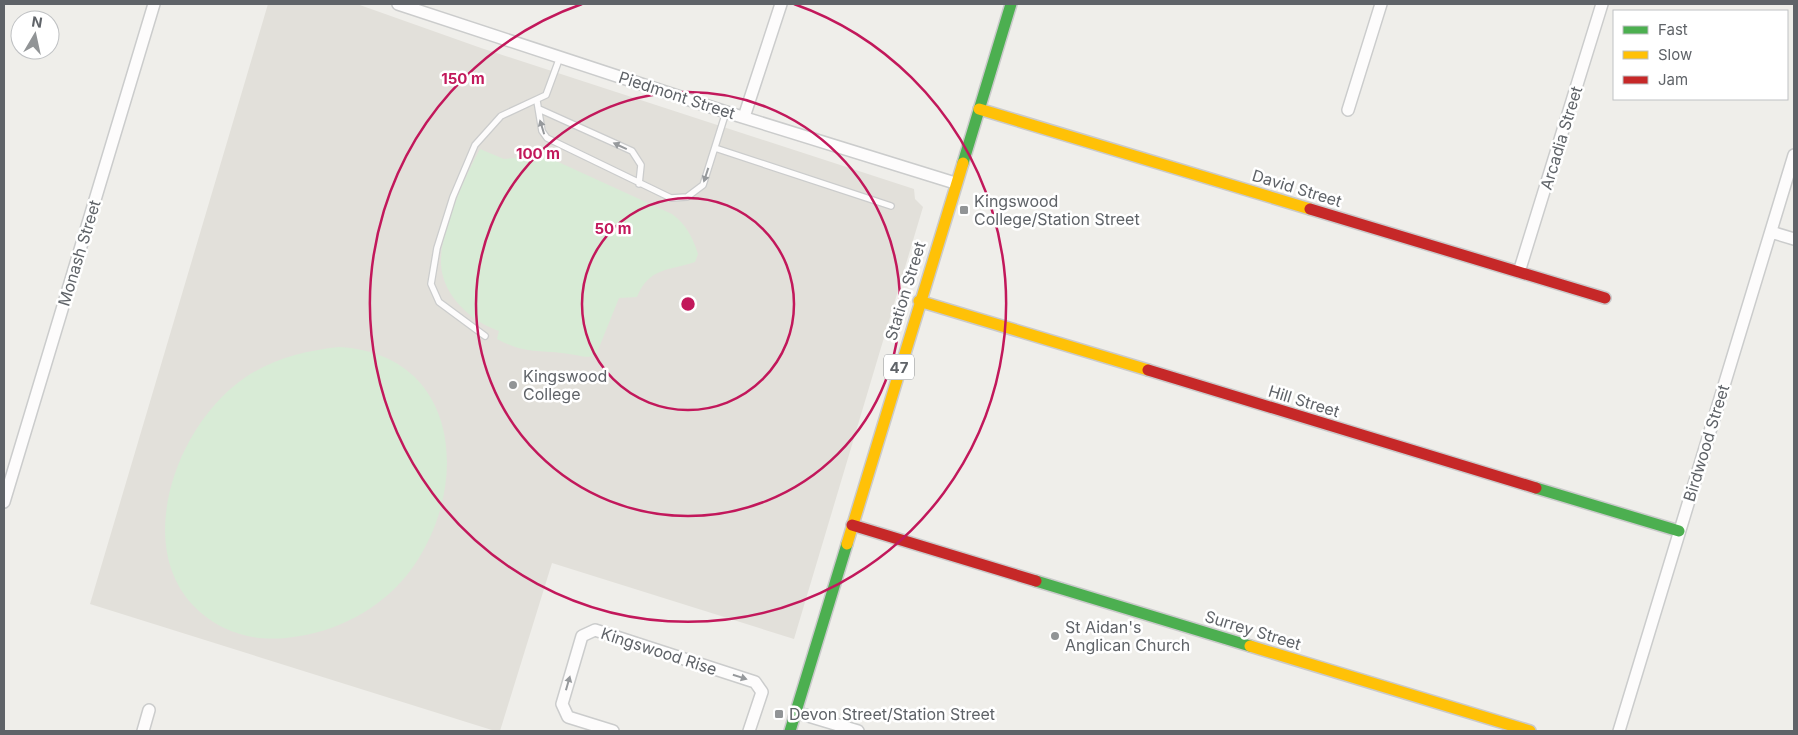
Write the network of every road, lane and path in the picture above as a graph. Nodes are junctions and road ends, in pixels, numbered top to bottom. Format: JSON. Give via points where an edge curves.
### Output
{"nodes":[{"id":1,"x":154,"y":4,"type":"edge"},
{"id":2,"x":398,"y":4,"type":"edge"},
{"id":3,"x":781,"y":4,"type":"edge"},
{"id":4,"x":1011,"y":4,"type":"edge"},
{"id":5,"x":1381,"y":4,"type":"edge"},
{"id":6,"x":1602,"y":4,"type":"edge"},
{"id":7,"x":561,"y":56,"type":"junction"},
{"id":8,"x":538,"y":100,"type":"junction"},
{"id":9,"x":539,"y":109,"type":"junction"},
{"id":10,"x":979,"y":109,"type":"junction"},
{"id":11,"x":1348,"y":110,"type":"dead end"},
{"id":12,"x":726,"y":112,"type":"junction"},
{"id":13,"x":744,"y":117,"type":"junction"},
{"id":14,"x":715,"y":148,"type":"junction"},
{"id":15,"x":1794,"y":156,"type":"edge"},
{"id":16,"x":956,"y":183,"type":"junction"},
{"id":17,"x":639,"y":184,"type":"junction"},
{"id":18,"x":891,"y":206,"type":"dead end"},
{"id":19,"x":1771,"y":232,"type":"junction"},
{"id":20,"x":1794,"y":239,"type":"edge"},
{"id":21,"x":1519,"y":272,"type":"junction"},
{"id":22,"x":1605,"y":298,"type":"dead end"},
{"id":23,"x":919,"y":301,"type":"junction"},
{"id":24,"x":485,"y":336,"type":"dead end"},
{"id":25,"x":4,"y":502,"type":"edge"},
{"id":26,"x":852,"y":525,"type":"junction"},
{"id":27,"x":1679,"y":531,"type":"junction"},
{"id":28,"x":150,"y":710,"type":"dead end"},
{"id":29,"x":795,"y":712,"type":"junction"},
{"id":30,"x":143,"y":731,"type":"edge"},
{"id":31,"x":613,"y":731,"type":"edge"},
{"id":32,"x":749,"y":731,"type":"edge"},
{"id":33,"x":790,"y":731,"type":"edge"},
{"id":34,"x":858,"y":731,"type":"edge"},
{"id":35,"x":1530,"y":731,"type":"edge"},
{"id":36,"x":1619,"y":731,"type":"edge"}],
"edges":[{"from":1,"to":25,"type":"street","name":"Monash Street"},
{"from":2,"to":7,"type":"street","name":"Piedmont Street"},
{"from":3,"to":13,"type":"street"},
{"from":4,"to":10,"type":"street","name":"Station Street","number":"47"},
{"from":5,"to":11,"type":"street"},
{"from":6,"to":21,"type":"street","name":"Arcadia Street"},
{"from":7,"to":8,"type":"lane","via":[[546,95]]},
{"from":7,"to":12,"type":"street","name":"Piedmont Street"},
{"from":8,"to":9,"type":"lane"},
{"from":8,"to":24,"type":"lane","via":[[501,116],[475,146],[453,197],[437,248],[431,284],[439,302]]},
{"from":17,"to":9,"type":"lane","one_way":true,"via":[[547,138],[542,130]]},
{"from":17,"to":9,"type":"lane","one_way":true,"via":[[640,165],[632,151]]},
{"from":10,"to":16,"type":"street","name":"Station Street","number":"47"},
{"from":10,"to":21,"type":"street","name":"David Street"},
{"from":12,"to":13,"type":"street","name":"Piedmont Street"},
{"from":12,"to":14,"type":"lane"},
{"from":13,"to":16,"type":"street","name":"Piedmont Street"},
{"from":14,"to":17,"type":"lane","one_way":true,"via":[[703,185],[693,194],[671,198]]},
{"from":14,"to":18,"type":"lane"},
{"from":15,"to":19,"type":"street","name":"Birdwood Street"},
{"from":16,"to":23,"type":"street","name":"Station Street","number":"47"},
{"from":19,"to":20,"type":"street"},
{"from":19,"to":27,"type":"street","name":"Birdwood Street"},
{"from":21,"to":22,"type":"street","name":"David Street"},
{"from":23,"to":26,"type":"street","name":"Station Street","number":"47"},
{"from":23,"to":27,"type":"street","name":"Hill Street"},
{"from":26,"to":29,"type":"street","name":"Station Street","number":"47"},
{"from":26,"to":35,"type":"street","name":"Surrey Street"},
{"from":27,"to":36,"type":"street","name":"Birdwood Street"},
{"from":28,"to":30,"type":"street"},
{"from":29,"to":33,"type":"street","name":"Station Street","number":"47"},
{"from":29,"to":34,"type":"street"},
{"from":31,"to":32,"type":"street","name":"Kingswood Rise","one_way":true,"via":[[568,717],[562,704],[582,636],[595,630],[754,682],[762,692]]}]}
